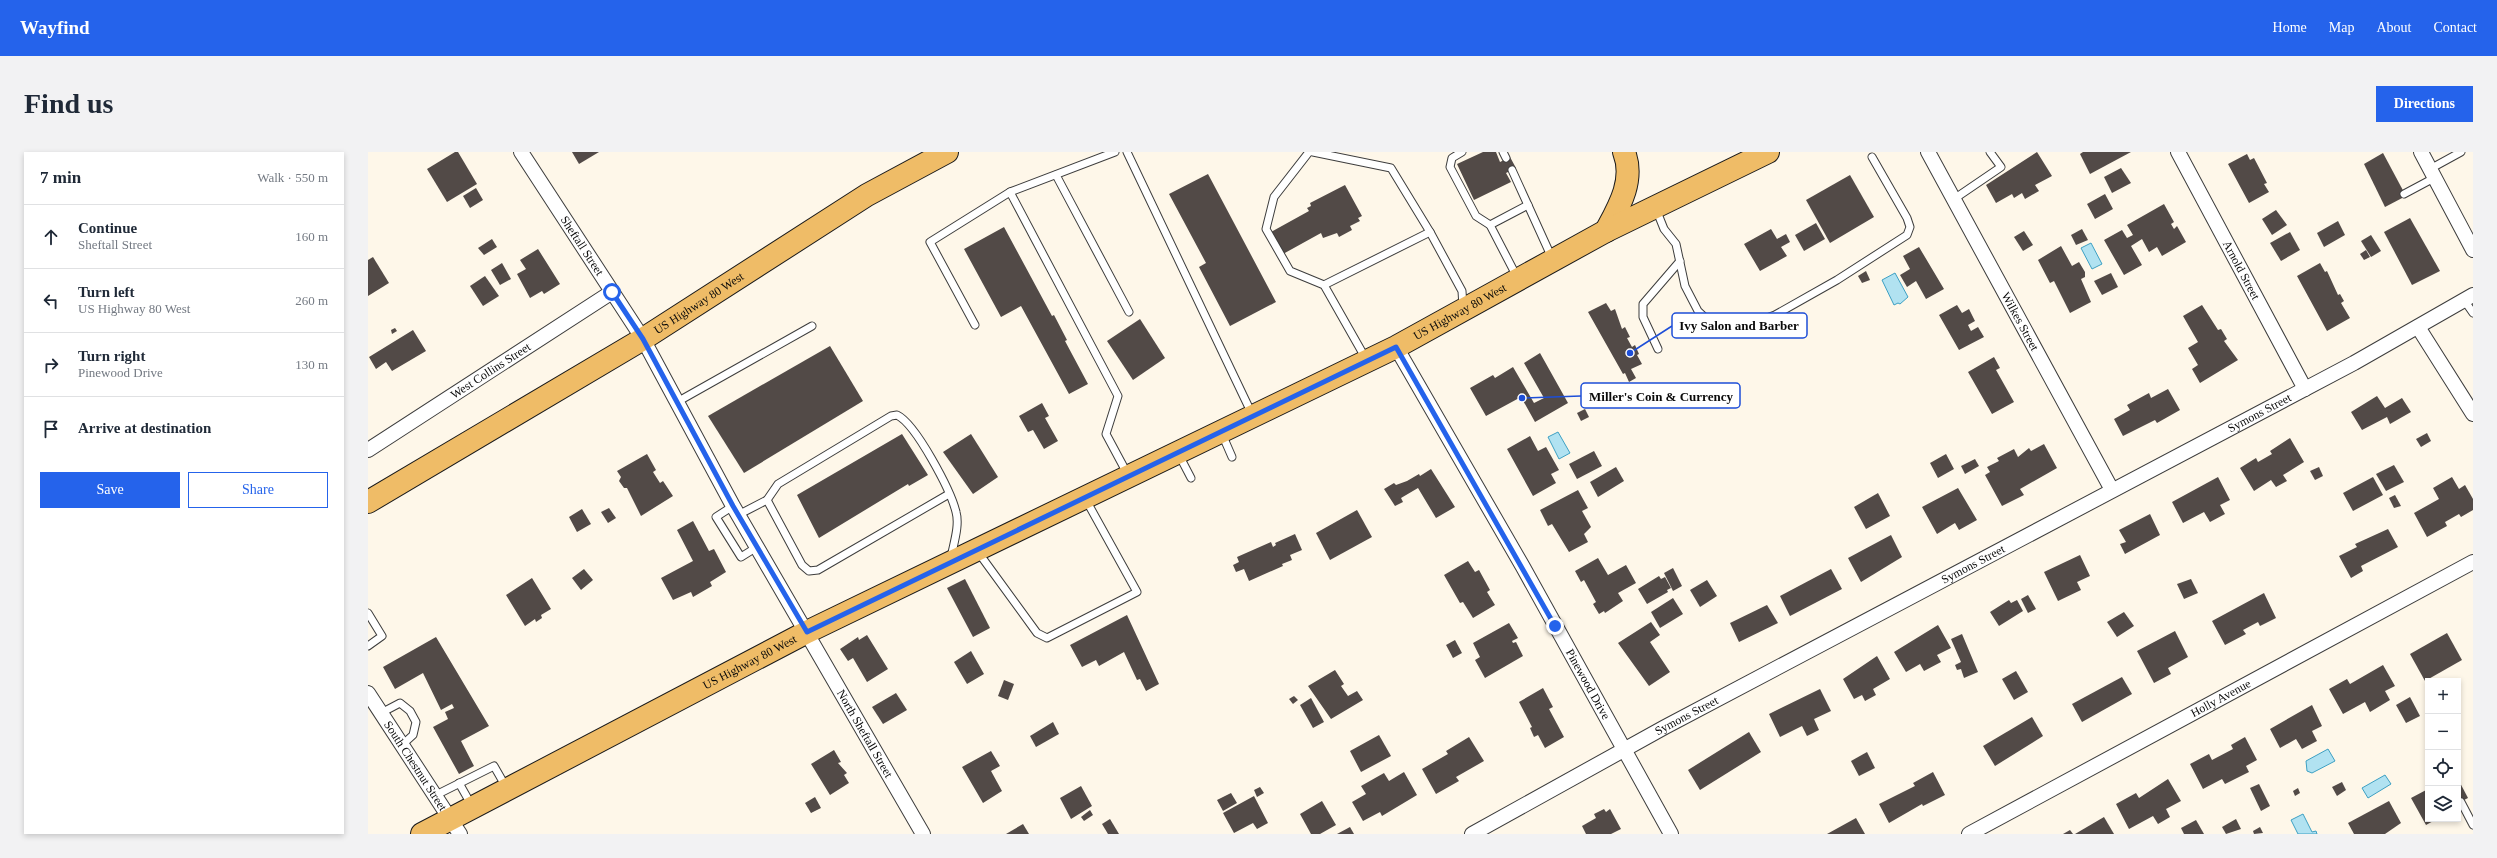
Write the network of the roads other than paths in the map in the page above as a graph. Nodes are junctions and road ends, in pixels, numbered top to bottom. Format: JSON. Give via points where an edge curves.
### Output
{"nodes":[{"id":1,"x":521,"y":152,"type":"edge"},
{"id":2,"x":947,"y":152,"type":"edge"},
{"id":3,"x":1115,"y":152,"type":"edge"},
{"id":4,"x":1127,"y":152,"type":"edge"},
{"id":5,"x":1309,"y":152,"type":"edge"},
{"id":6,"x":1313,"y":152,"type":"edge"},
{"id":7,"x":1462,"y":152,"type":"edge"},
{"id":8,"x":1624,"y":152,"type":"edge"},
{"id":9,"x":1768,"y":152,"type":"edge"},
{"id":10,"x":1928,"y":152,"type":"edge"},
{"id":11,"x":1990,"y":152,"type":"edge"},
{"id":12,"x":2178,"y":152,"type":"edge"},
{"id":13,"x":2421,"y":152,"type":"edge"},
{"id":14,"x":2461,"y":152,"type":"edge"},
{"id":15,"x":1872,"y":157,"type":"dead end"},
{"id":16,"x":1512,"y":170,"type":"dead end"},
{"id":17,"x":2432,"y":173,"type":"junction"},
{"id":18,"x":1056,"y":175,"type":"junction"},
{"id":19,"x":1010,"y":192,"type":"junction"},
{"id":20,"x":2404,"y":194,"type":"dead end"},
{"id":21,"x":1954,"y":199,"type":"junction"},
{"id":22,"x":1528,"y":205,"type":"junction"},
{"id":23,"x":1655,"y":207,"type":"junction"},
{"id":24,"x":1490,"y":225,"type":"junction"},
{"id":25,"x":1606,"y":231,"type":"junction"},
{"id":26,"x":1430,"y":232,"type":"junction"},
{"id":27,"x":2473,"y":250,"type":"edge"},
{"id":28,"x":1553,"y":260,"type":"junction"},
{"id":29,"x":1680,"y":261,"type":"junction"},
{"id":30,"x":1518,"y":280,"type":"junction"},
{"id":31,"x":1324,"y":285,"type":"junction"},
{"id":32,"x":612,"y":292,"type":"junction"},
{"id":33,"x":2469,"y":297,"type":"edge"},
{"id":34,"x":1463,"y":310,"type":"junction"},
{"id":35,"x":1129,"y":312,"type":"dead end"},
{"id":36,"x":2473,"y":313,"type":"edge"},
{"id":37,"x":975,"y":325,"type":"dead end"},
{"id":38,"x":812,"y":326,"type":"dead end"},
{"id":39,"x":2418,"y":327,"type":"junction"},
{"id":40,"x":643,"y":339,"type":"junction"},
{"id":41,"x":1396,"y":347,"type":"junction"},
{"id":42,"x":1658,"y":349,"type":"dead end"},
{"id":43,"x":1367,"y":361,"type":"junction"},
{"id":44,"x":2305,"y":389,"type":"junction"},
{"id":45,"x":677,"y":402,"type":"junction"},
{"id":46,"x":2473,"y":414,"type":"edge"},
{"id":47,"x":1253,"y":417,"type":"junction"},
{"id":48,"x":1222,"y":432,"type":"junction"},
{"id":49,"x":368,"y":450,"type":"edge"},
{"id":50,"x":1178,"y":453,"type":"junction"},
{"id":51,"x":1232,"y":457,"type":"dead end"},
{"id":52,"x":1129,"y":476,"type":"junction"},
{"id":53,"x":1191,"y":478,"type":"dead end"},
{"id":54,"x":2112,"y":490,"type":"junction"},
{"id":55,"x":949,"y":494,"type":"junction"},
{"id":56,"x":1085,"y":498,"type":"junction"},
{"id":57,"x":767,"y":500,"type":"junction"},
{"id":58,"x":368,"y":502,"type":"edge"},
{"id":59,"x":736,"y":510,"type":"junction"},
{"id":60,"x":757,"y":547,"type":"junction"},
{"id":61,"x":976,"y":550,"type":"junction"},
{"id":62,"x":2473,"y":562,"type":"edge"},
{"id":63,"x":950,"y":563,"type":"junction"},
{"id":64,"x":368,"y":613,"type":"edge"},
{"id":65,"x":807,"y":632,"type":"junction"},
{"id":66,"x":368,"y":646,"type":"edge"},
{"id":67,"x":372,"y":703,"type":"edge"},
{"id":68,"x":402,"y":745,"type":"junction"},
{"id":69,"x":1624,"y":750,"type":"junction"},
{"id":70,"x":459,"y":783,"type":"junction"},
{"id":71,"x":507,"y":789,"type":"junction"},
{"id":72,"x":434,"y":796,"type":"junction"},
{"id":73,"x":2461,"y":804,"type":"edge"},
{"id":74,"x":472,"y":807,"type":"junction"},
{"id":75,"x":2473,"y":825,"type":"edge"},
{"id":76,"x":455,"y":826,"type":"edge"},
{"id":77,"x":422,"y":834,"type":"edge"},
{"id":78,"x":923,"y":834,"type":"edge"},
{"id":79,"x":1472,"y":834,"type":"edge"},
{"id":80,"x":1671,"y":834,"type":"edge"},
{"id":81,"x":1969,"y":834,"type":"edge"}],
"edges":[{"from":1,"to":32,"type":"street","name":"Sheftall Street"},
{"from":2,"to":40,"type":"main road","name":"US Highway 80 West","via":[[867,195]]},
{"from":3,"to":18,"type":"lane"},
{"from":4,"to":47,"type":"lane"},
{"from":5,"to":31,"type":"lane","via":[[1274,196],[1266,229],[1290,271]]},
{"from":6,"to":26,"type":"lane","via":[[1391,168]]},
{"from":7,"to":24,"type":"lane","via":[[1452,158],[1450,167],[1476,216]]},
{"from":8,"to":25,"type":"main road","via":[[1628,174],[1625,191]]},
{"from":9,"to":23,"type":"main road","name":"US Highway 80 West"},
{"from":10,"to":21,"type":"street","name":"Wilkes Street"},
{"from":11,"to":21,"type":"lane","via":[[2001,167]]},
{"from":12,"to":44,"type":"street","name":"Arnold Street"},
{"from":13,"to":17,"type":"street"},
{"from":14,"to":17,"type":"lane"},
{"from":15,"to":29,"type":"lane","via":[[1907,218],[1910,227],[1907,235],[1837,280],[1775,315],[1737,329],[1718,328],[1706,320],[1690,298]]},
{"from":16,"to":22,"type":"lane"},
{"from":17,"to":20,"type":"lane"},
{"from":17,"to":27,"type":"street"},
{"from":18,"to":19,"type":"lane"},
{"from":18,"to":35,"type":"lane"},
{"from":19,"to":37,"type":"lane","via":[[930,242]]},
{"from":19,"to":52,"type":"lane","via":[[1118,396],[1106,434]]},
{"from":21,"to":54,"type":"street","name":"Wilkes Street"},
{"from":22,"to":24,"type":"lane"},
{"from":22,"to":28,"type":"lane"},
{"from":23,"to":25,"type":"main road","name":"US Highway 80 West"},
{"from":23,"to":29,"type":"lane","via":[[1664,229],[1676,244]]},
{"from":24,"to":30,"type":"lane"},
{"from":25,"to":28,"type":"main road","name":"US Highway 80 West"},
{"from":26,"to":31,"type":"lane"},
{"from":26,"to":34,"type":"lane","via":[[1462,291]]},
{"from":28,"to":30,"type":"main road","name":"US Highway 80 West"},
{"from":29,"to":42,"type":"lane","via":[[1643,304],[1643,317]]},
{"from":30,"to":34,"type":"main road","name":"US Highway 80 West"},
{"from":31,"to":43,"type":"lane"},
{"from":32,"to":40,"type":"street","name":"Sheftall Street"},
{"from":32,"to":49,"type":"street","name":"West Collins Street"},
{"from":33,"to":36,"type":"lane"},
{"from":33,"to":39,"type":"street","name":"Symons Street"},
{"from":34,"to":41,"type":"main road","name":"US Highway 80 West"},
{"from":38,"to":45,"type":"lane"},
{"from":39,"to":44,"type":"street","name":"Symons Street"},
{"from":39,"to":46,"type":"street"},
{"from":40,"to":45,"type":"street","name":"Sheftall Street"},
{"from":40,"to":58,"type":"main road","name":"US Highway 80 West"},
{"from":41,"to":43,"type":"main road","name":"US Highway 80 West"},
{"from":41,"to":69,"type":"street","name":"Pinewood Drive","via":[[1523,567]]},
{"from":43,"to":47,"type":"main road","name":"US Highway 80 West"},
{"from":44,"to":54,"type":"street","name":"Symons Street"},
{"from":45,"to":59,"type":"street","name":"Sheftall Street"},
{"from":47,"to":48,"type":"main road","name":"US Highway 80 West"},
{"from":48,"to":50,"type":"main road","name":"US Highway 80 West"},
{"from":48,"to":51,"type":"lane"},
{"from":50,"to":52,"type":"main road","name":"US Highway 80 West"},
{"from":50,"to":53,"type":"lane"},
{"from":52,"to":56,"type":"main road","name":"US Highway 80 West"},
{"from":54,"to":69,"type":"street","name":"Symons Street"},
{"from":55,"to":57,"type":"lane","via":[[818,570],[809,571],[802,564]]},
{"from":55,"to":57,"type":"lane","via":[[917,435],[909,423],[898,415],[891,416],[778,484]]},
{"from":55,"to":63,"type":"lane","via":[[957,513]]},
{"from":56,"to":61,"type":"main road","name":"US Highway 80 West"},
{"from":56,"to":61,"type":"lane","via":[[1137,592],[1047,638],[1037,633]]},
{"from":57,"to":59,"type":"lane"},
{"from":59,"to":60,"type":"street","name":"Sheftall Street"},
{"from":59,"to":60,"type":"lane","via":[[716,517],[741,557]]},
{"from":60,"to":65,"type":"street","name":"Sheftall Street"},
{"from":61,"to":63,"type":"main road","name":"US Highway 80 West"},
{"from":62,"to":81,"type":"street","name":"Holly Avenue"},
{"from":63,"to":65,"type":"main road","name":"US Highway 80 West"},
{"from":64,"to":66,"type":"lane","via":[[382,636]]},
{"from":65,"to":71,"type":"main road","name":"US Highway 80 West"},
{"from":65,"to":78,"type":"street","name":"North Sheftall Street"},
{"from":67,"to":68,"type":"street","name":"South Chestnut Street"},
{"from":67,"to":68,"type":"lane","via":[[400,703],[410,711],[416,722],[413,735]]},
{"from":68,"to":72,"type":"street","name":"South Chestnut Street"},
{"from":69,"to":79,"type":"street","name":"Symons Street"},
{"from":69,"to":80,"type":"street","name":"Pinewood Drive"},
{"from":70,"to":71,"type":"lane","via":[[494,766]]},
{"from":70,"to":72,"type":"lane"},
{"from":70,"to":74,"type":"lane"},
{"from":71,"to":74,"type":"main road","name":"US Highway 80 West"},
{"from":72,"to":76,"type":"street","name":"South Chestnut Street"},
{"from":73,"to":75,"type":"lane"},
{"from":74,"to":76,"type":"main road","name":"US Highway 80 West"},
{"from":76,"to":77,"type":"main road","name":"US Highway 80 West"}]}
